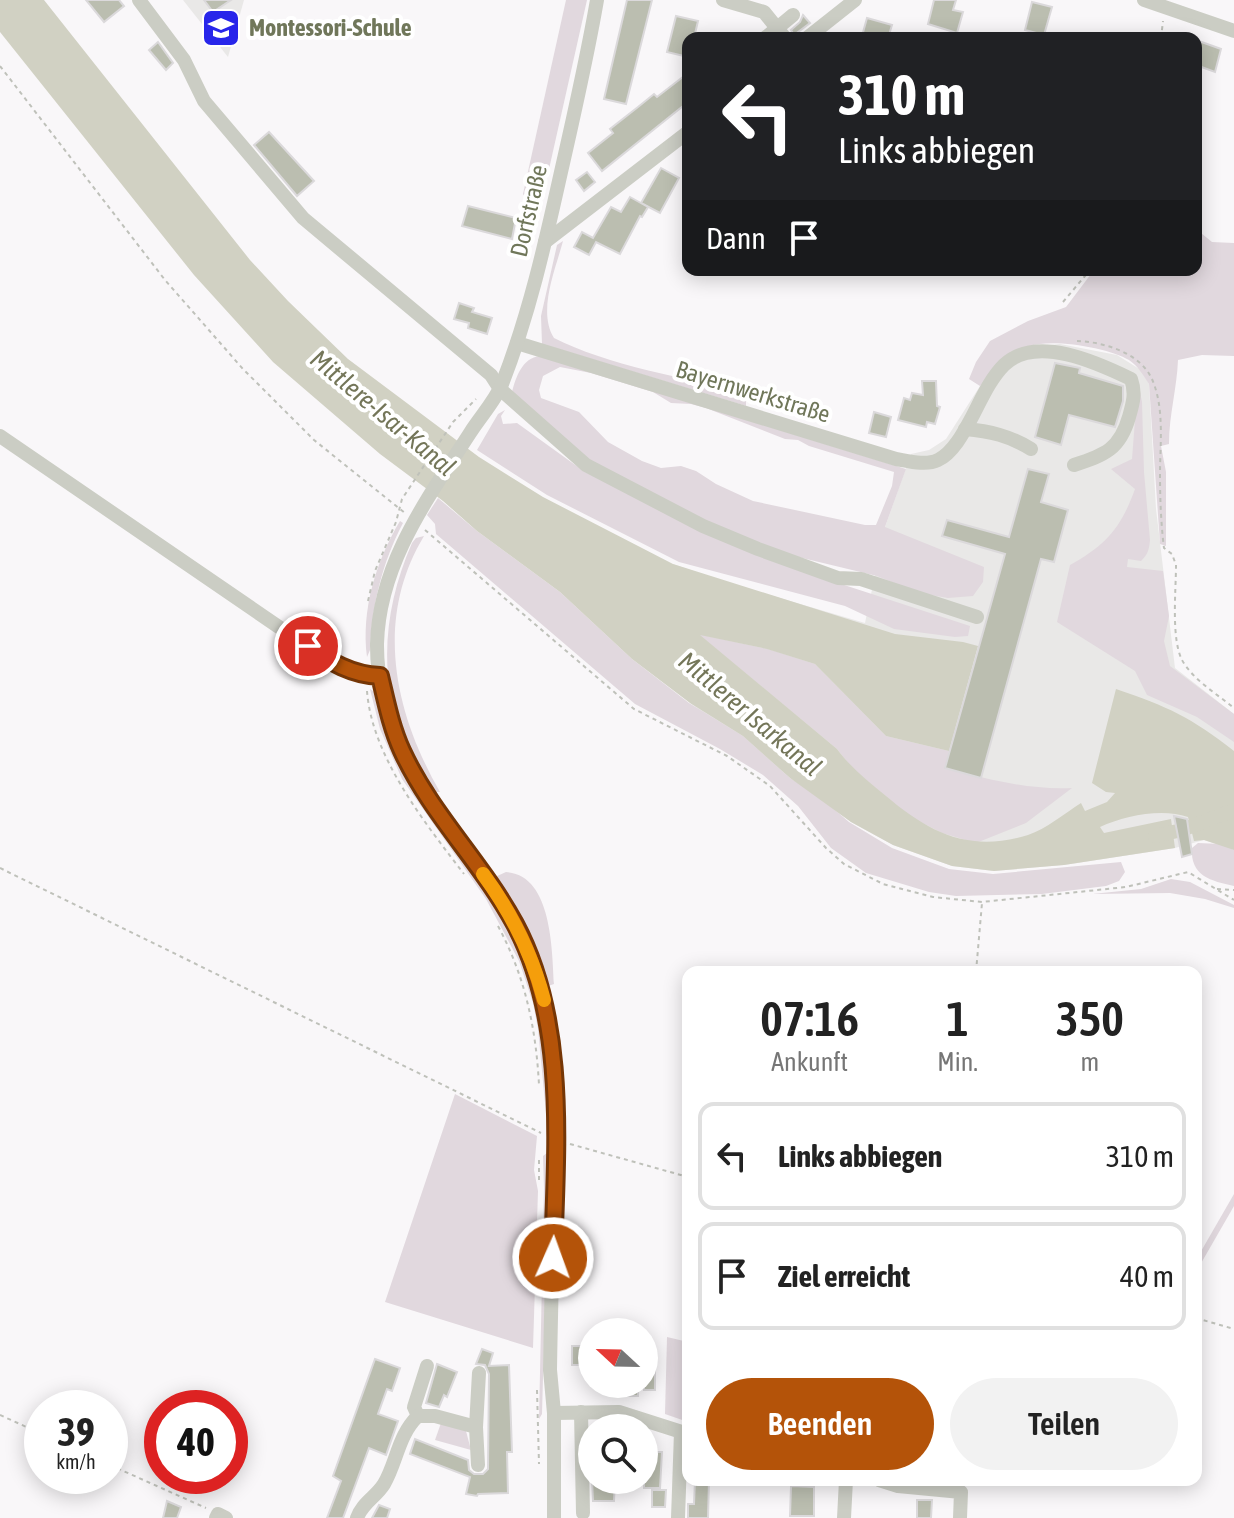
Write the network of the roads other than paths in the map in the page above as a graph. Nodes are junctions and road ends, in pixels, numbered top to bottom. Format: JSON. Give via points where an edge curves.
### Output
{"nodes":[{"id":1,"x":139,"y":0,"type":"edge"},
{"id":2,"x":597,"y":0,"type":"edge"},
{"id":3,"x":723,"y":0,"type":"edge"},
{"id":4,"x":855,"y":0,"type":"edge"},
{"id":5,"x":1144,"y":0,"type":"edge"},
{"id":6,"x":1165,"y":5,"type":"edge"},
{"id":7,"x":793,"y":15,"type":"dead end"},
{"id":8,"x":1234,"y":31,"type":"edge"},
{"id":9,"x":780,"y":32,"type":"edge"},
{"id":10,"x":782,"y":32,"type":"edge"},
{"id":11,"x":815,"y":32,"type":"edge"},
{"id":12,"x":682,"y":137,"type":"edge"},
{"id":13,"x":545,"y":242,"type":"junction"},
{"id":14,"x":517,"y":343,"type":"junction"},
{"id":15,"x":500,"y":389,"type":"junction"},
{"id":16,"x":965,"y":429,"type":"junction"},
{"id":17,"x":0,"y":436,"type":"edge"},
{"id":18,"x":1031,"y":449,"type":"dead end"},
{"id":19,"x":1074,"y":465,"type":"dead end"},
{"id":20,"x":977,"y":617,"type":"dead end"},
{"id":21,"x":373,"y":676,"type":"junction"},
{"id":22,"x":427,"y":1366,"type":"dead end"},
{"id":23,"x":550,"y":1370,"type":"junction"},
{"id":24,"x":479,"y":1373,"type":"dead end"},
{"id":25,"x":581,"y":1412,"type":"junction"},
{"id":26,"x":554,"y":1413,"type":"junction"},
{"id":27,"x":418,"y":1416,"type":"junction"},
{"id":28,"x":476,"y":1427,"type":"junction"},
{"id":29,"x":682,"y":1432,"type":"edge"},
{"id":30,"x":478,"y":1465,"type":"dead end"},
{"id":31,"x":682,"y":1469,"type":"edge"},
{"id":32,"x":553,"y":1482,"type":"junction"},
{"id":33,"x":846,"y":1486,"type":"edge"},
{"id":34,"x":898,"y":1486,"type":"edge"},
{"id":35,"x":583,"y":1513,"type":"dead end"},
{"id":36,"x":357,"y":1518,"type":"edge"},
{"id":37,"x":554,"y":1518,"type":"edge"},
{"id":38,"x":678,"y":1518,"type":"edge"},
{"id":39,"x":844,"y":1518,"type":"edge"},
{"id":40,"x":960,"y":1518,"type":"edge"}],
"edges":[{"from":1,"to":15,"type":"street","via":[[184,60],[204,101],[295,210],[491,375]]},
{"from":2,"to":13,"type":"street","name":"Dorfstraße"},
{"from":3,"to":9,"type":"street","via":[[764,12]]},
{"from":4,"to":11,"type":"street"},
{"from":5,"to":6,"type":"street"},
{"from":6,"to":8,"type":"street"},
{"from":7,"to":10,"type":"street"},
{"from":12,"to":13,"type":"street"},
{"from":13,"to":14,"type":"street","name":"Dorfstraße"},
{"from":14,"to":15,"type":"street","name":"Dorfstraße"},
{"from":14,"to":16,"type":"street","name":"Bayernwerkstraße","via":[[896,459],[937,461]]},
{"from":15,"to":20,"type":"street","via":[[586,465],[703,526],[838,578],[861,579]]},
{"from":15,"to":21,"type":"street","name":"Dorfstraße","via":[[399,550],[385,592]]},
{"from":16,"to":18,"type":"street","via":[[989,431]]},
{"from":16,"to":19,"type":"street","name":"Bayernwerkstraße","via":[[1005,364],[1027,352],[1045,350],[1102,365],[1131,379],[1135,390],[1123,439]]},
{"from":17,"to":21,"type":"street","via":[[333,664]]},
{"from":21,"to":23,"type":"street","name":"Dorfstraße","via":[[407,761],[503,904],[536,969],[548,1013],[554,1140]]},
{"from":22,"to":27,"type":"street","via":[[414,1407]]},
{"from":23,"to":26,"type":"street"},
{"from":23,"to":32,"type":"street","via":[[547,1458]]},
{"from":24,"to":28,"type":"street"},
{"from":25,"to":26,"type":"street"},
{"from":25,"to":29,"type":"street","via":[[629,1413]]},
{"from":25,"to":35,"type":"street"},
{"from":26,"to":32,"type":"street"},
{"from":27,"to":28,"type":"street"},
{"from":27,"to":36,"type":"street","via":[[402,1438],[383,1485]]},
{"from":28,"to":30,"type":"street"},
{"from":31,"to":38,"type":"street"},
{"from":32,"to":37,"type":"street"},
{"from":33,"to":39,"type":"street"},
{"from":34,"to":40,"type":"street","via":[[961,1492]]}]}
